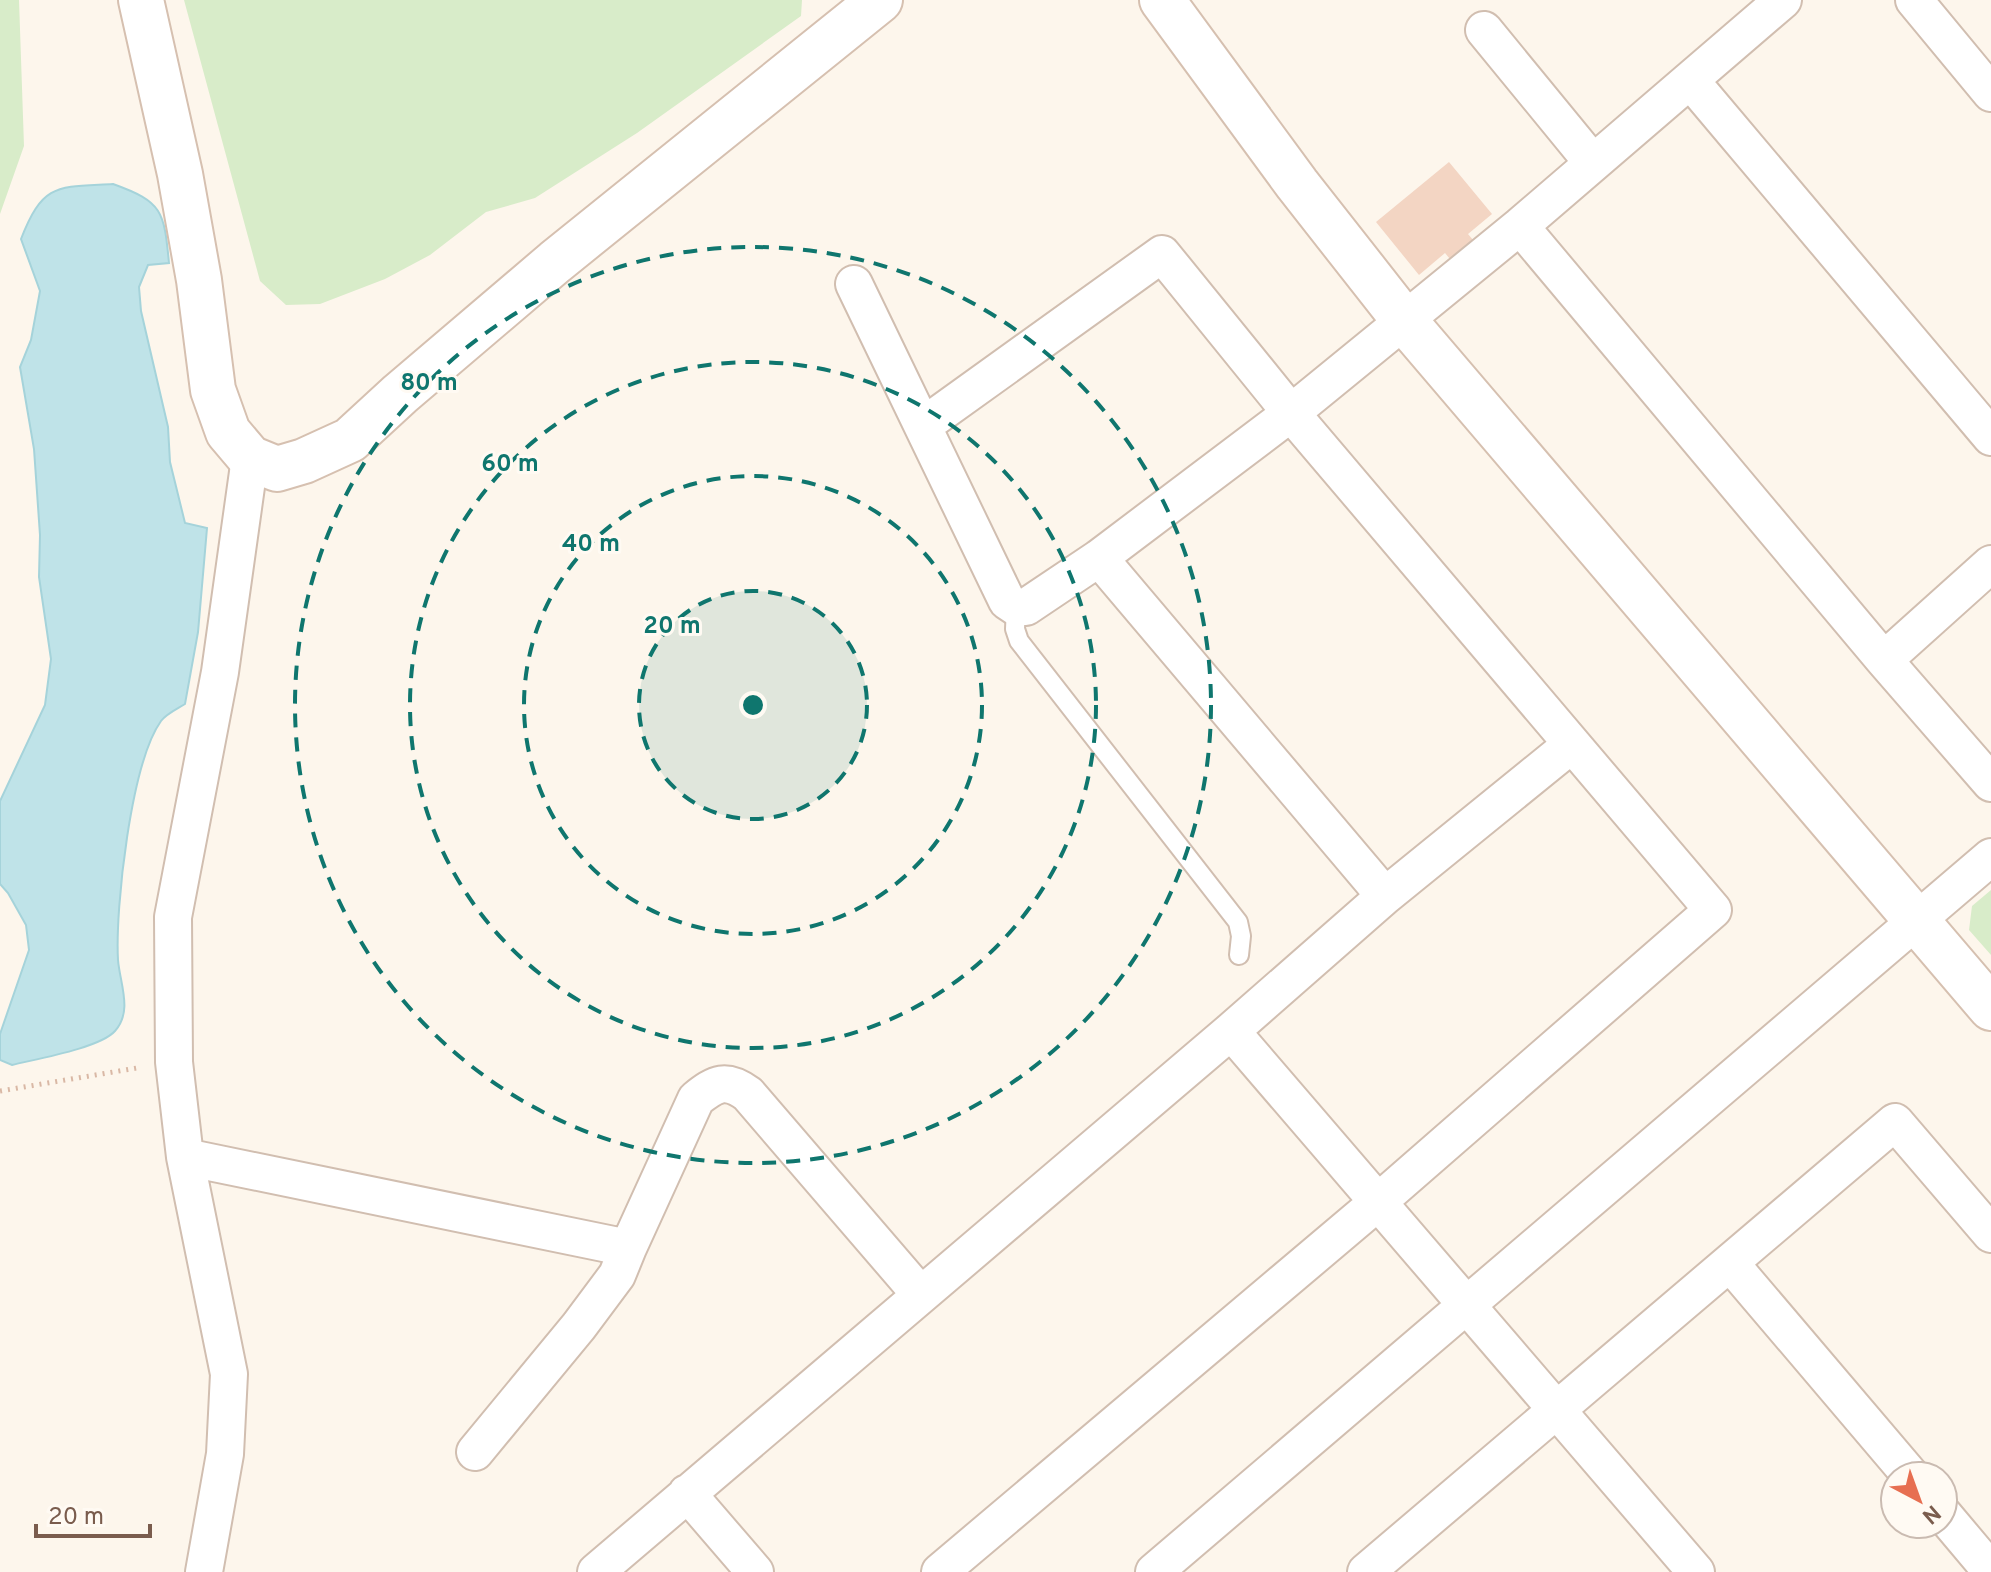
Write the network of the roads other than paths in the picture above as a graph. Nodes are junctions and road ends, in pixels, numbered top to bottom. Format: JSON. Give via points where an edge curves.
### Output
{"nodes":[{"id":1,"x":141,"y":0,"type":"edge"},
{"id":2,"x":880,"y":0,"type":"edge"},
{"id":3,"x":1162,"y":0,"type":"edge"},
{"id":4,"x":1914,"y":0,"type":"edge"},
{"id":5,"x":1769,"y":4,"type":"edge"},
{"id":6,"x":1484,"y":30,"type":"dead end"},
{"id":7,"x":1690,"y":80,"type":"junction"},
{"id":8,"x":1991,"y":93,"type":"edge"},
{"id":9,"x":1593,"y":163,"type":"junction"},
{"id":10,"x":1520,"y":226,"type":"junction"},
{"id":11,"x":854,"y":284,"type":"dead end"},
{"id":12,"x":1403,"y":319,"type":"junction"},
{"id":13,"x":1291,"y":413,"type":"junction"},
{"id":14,"x":924,"y":425,"type":"junction"},
{"id":15,"x":1991,"y":437,"type":"edge"},
{"id":16,"x":250,"y":458,"type":"junction"},
{"id":17,"x":1099,"y":558,"type":"junction"},
{"id":18,"x":1991,"y":564,"type":"edge"},
{"id":19,"x":1016,"y":607,"type":"junction"},
{"id":20,"x":1884,"y":660,"type":"junction"},
{"id":21,"x":1571,"y":745,"type":"junction"},
{"id":22,"x":1991,"y":783,"type":"edge"},
{"id":23,"x":1991,"y":857,"type":"edge"},
{"id":24,"x":1385,"y":896,"type":"junction"},
{"id":25,"x":1917,"y":922,"type":"junction"},
{"id":26,"x":1239,"y":955,"type":"dead end"},
{"id":27,"x":1991,"y":1008,"type":"edge"},
{"id":28,"x":1231,"y":1031,"type":"junction"},
{"id":29,"x":185,"y":1157,"type":"junction"},
{"id":30,"x":1378,"y":1202,"type":"junction"},
{"id":31,"x":1991,"y":1234,"type":"edge"},
{"id":32,"x":628,"y":1248,"type":"junction"},
{"id":33,"x":1730,"y":1263,"type":"junction"},
{"id":34,"x":920,"y":1294,"type":"junction"},
{"id":35,"x":1467,"y":1306,"type":"junction"},
{"id":36,"x":1557,"y":1409,"type":"junction"},
{"id":37,"x":475,"y":1452,"type":"dead end"},
{"id":38,"x":1897,"y":1460,"type":"edge"},
{"id":39,"x":687,"y":1493,"type":"junction"},
{"id":40,"x":1959,"y":1533,"type":"edge"},
{"id":41,"x":1383,"y":1567,"type":"edge"},
{"id":42,"x":1991,"y":1571,"type":"edge"},
{"id":43,"x":204,"y":1572,"type":"edge"},
{"id":44,"x":596,"y":1572,"type":"edge"},
{"id":45,"x":755,"y":1572,"type":"edge"},
{"id":46,"x":940,"y":1572,"type":"edge"},
{"id":47,"x":1154,"y":1572,"type":"edge"},
{"id":48,"x":1696,"y":1572,"type":"edge"}],
"edges":[{"from":1,"to":16,"type":"street","via":[[180,174],[213,390],[228,432]]},
{"from":2,"to":16,"type":"street","via":[[555,262],[350,440],[277,469]]},
{"from":3,"to":12,"type":"street"},
{"from":4,"to":8,"type":"street"},
{"from":5,"to":7,"type":"street"},
{"from":6,"to":9,"type":"street"},
{"from":7,"to":9,"type":"street"},
{"from":7,"to":15,"type":"street"},
{"from":9,"to":10,"type":"street"},
{"from":10,"to":12,"type":"street"},
{"from":10,"to":20,"type":"street"},
{"from":11,"to":14,"type":"street"},
{"from":12,"to":13,"type":"street"},
{"from":12,"to":25,"type":"street"},
{"from":13,"to":14,"type":"street","via":[[1162,254]]},
{"from":13,"to":17,"type":"street"},
{"from":13,"to":21,"type":"street"},
{"from":14,"to":19,"type":"street","via":[[1001,592]]},
{"from":16,"to":29,"type":"street","via":[[220,672],[173,917],[174,1062]]},
{"from":17,"to":19,"type":"street","via":[[1036,602]]},
{"from":17,"to":24,"type":"street"},
{"from":18,"to":20,"type":"street"},
{"from":19,"to":26,"type":"lane","via":[[1019,641],[1238,922]]},
{"from":20,"to":22,"type":"street"},
{"from":21,"to":24,"type":"street"},
{"from":21,"to":30,"type":"street","via":[[1713,910]]},
{"from":23,"to":25,"type":"street"},
{"from":24,"to":28,"type":"street"},
{"from":25,"to":27,"type":"street"},
{"from":25,"to":35,"type":"street"},
{"from":28,"to":30,"type":"street"},
{"from":28,"to":34,"type":"street"},
{"from":29,"to":32,"type":"street"},
{"from":29,"to":43,"type":"street","via":[[229,1374],[225,1454]]},
{"from":30,"to":35,"type":"street"},
{"from":30,"to":46,"type":"street"},
{"from":31,"to":33,"type":"street","via":[[1895,1122]]},
{"from":32,"to":34,"type":"street","via":[[696,1099],[722,1083],[736,1084]]},
{"from":32,"to":37,"type":"street","via":[[617,1275],[579,1326]]},
{"from":33,"to":36,"type":"street"},
{"from":33,"to":38,"type":"street"},
{"from":34,"to":39,"type":"street"},
{"from":35,"to":36,"type":"street"},
{"from":35,"to":47,"type":"street"},
{"from":36,"to":41,"type":"street"},
{"from":36,"to":48,"type":"street"},
{"from":39,"to":44,"type":"street"},
{"from":39,"to":45,"type":"street"},
{"from":40,"to":42,"type":"street"}]}
